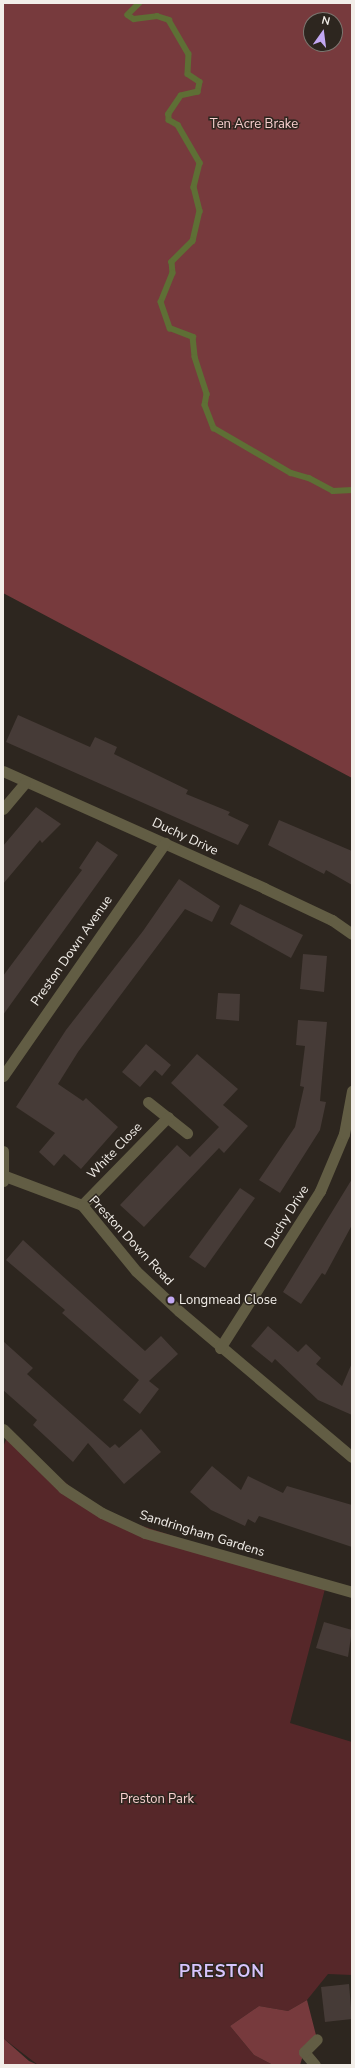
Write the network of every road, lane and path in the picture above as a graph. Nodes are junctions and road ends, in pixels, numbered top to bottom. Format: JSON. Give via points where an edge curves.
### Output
{"nodes":[{"id":1,"x":3,"y":771,"type":"edge"},
{"id":2,"x":25,"y":783,"type":"junction"},
{"id":3,"x":3,"y":810,"type":"edge"},
{"id":4,"x":164,"y":843,"type":"junction"},
{"id":5,"x":352,"y":934,"type":"edge"},
{"id":6,"x":3,"y":1076,"type":"edge"},
{"id":7,"x":352,"y":1091,"type":"edge"},
{"id":8,"x":148,"y":1102,"type":"dead end"},
{"id":9,"x":168,"y":1117,"type":"junction"},
{"id":10,"x":187,"y":1133,"type":"dead end"},
{"id":11,"x":3,"y":1151,"type":"edge"},
{"id":12,"x":4,"y":1178,"type":"edge"},
{"id":13,"x":82,"y":1205,"type":"junction"},
{"id":14,"x":220,"y":1348,"type":"junction"},
{"id":15,"x":3,"y":1429,"type":"edge"},
{"id":16,"x":352,"y":1457,"type":"edge"},
{"id":17,"x":352,"y":1592,"type":"edge"},
{"id":18,"x":317,"y":2039,"type":"dead end"},
{"id":19,"x":315,"y":2065,"type":"edge"}],
"edges":[{"from":1,"to":2,"type":"street","name":"Duchy Drive"},
{"from":2,"to":3,"type":"street"},
{"from":2,"to":4,"type":"street","name":"Duchy Drive"},
{"from":4,"to":5,"type":"street","name":"Duchy Drive","via":[[332,920]]},
{"from":4,"to":6,"type":"street","name":"Preston Down Avenue"},
{"from":7,"to":14,"type":"street","name":"Duchy Drive","via":[[344,1134],[320,1192]]},
{"from":8,"to":9,"type":"street"},
{"from":9,"to":10,"type":"street"},
{"from":9,"to":13,"type":"street","name":"White Close"},
{"from":11,"to":12,"type":"street","name":"Preston Down Road"},
{"from":12,"to":13,"type":"street","name":"Preston Down Road"},
{"from":13,"to":14,"type":"street","name":"Preston Down Road","via":[[136,1271]]},
{"from":14,"to":16,"type":"street","name":"Preston Down Road"},
{"from":15,"to":17,"type":"street","name":"Sandringham Gardens","via":[[63,1488],[102,1513],[145,1533]]},
{"from":18,"to":19,"type":"street","via":[[304,2052]]}]}
